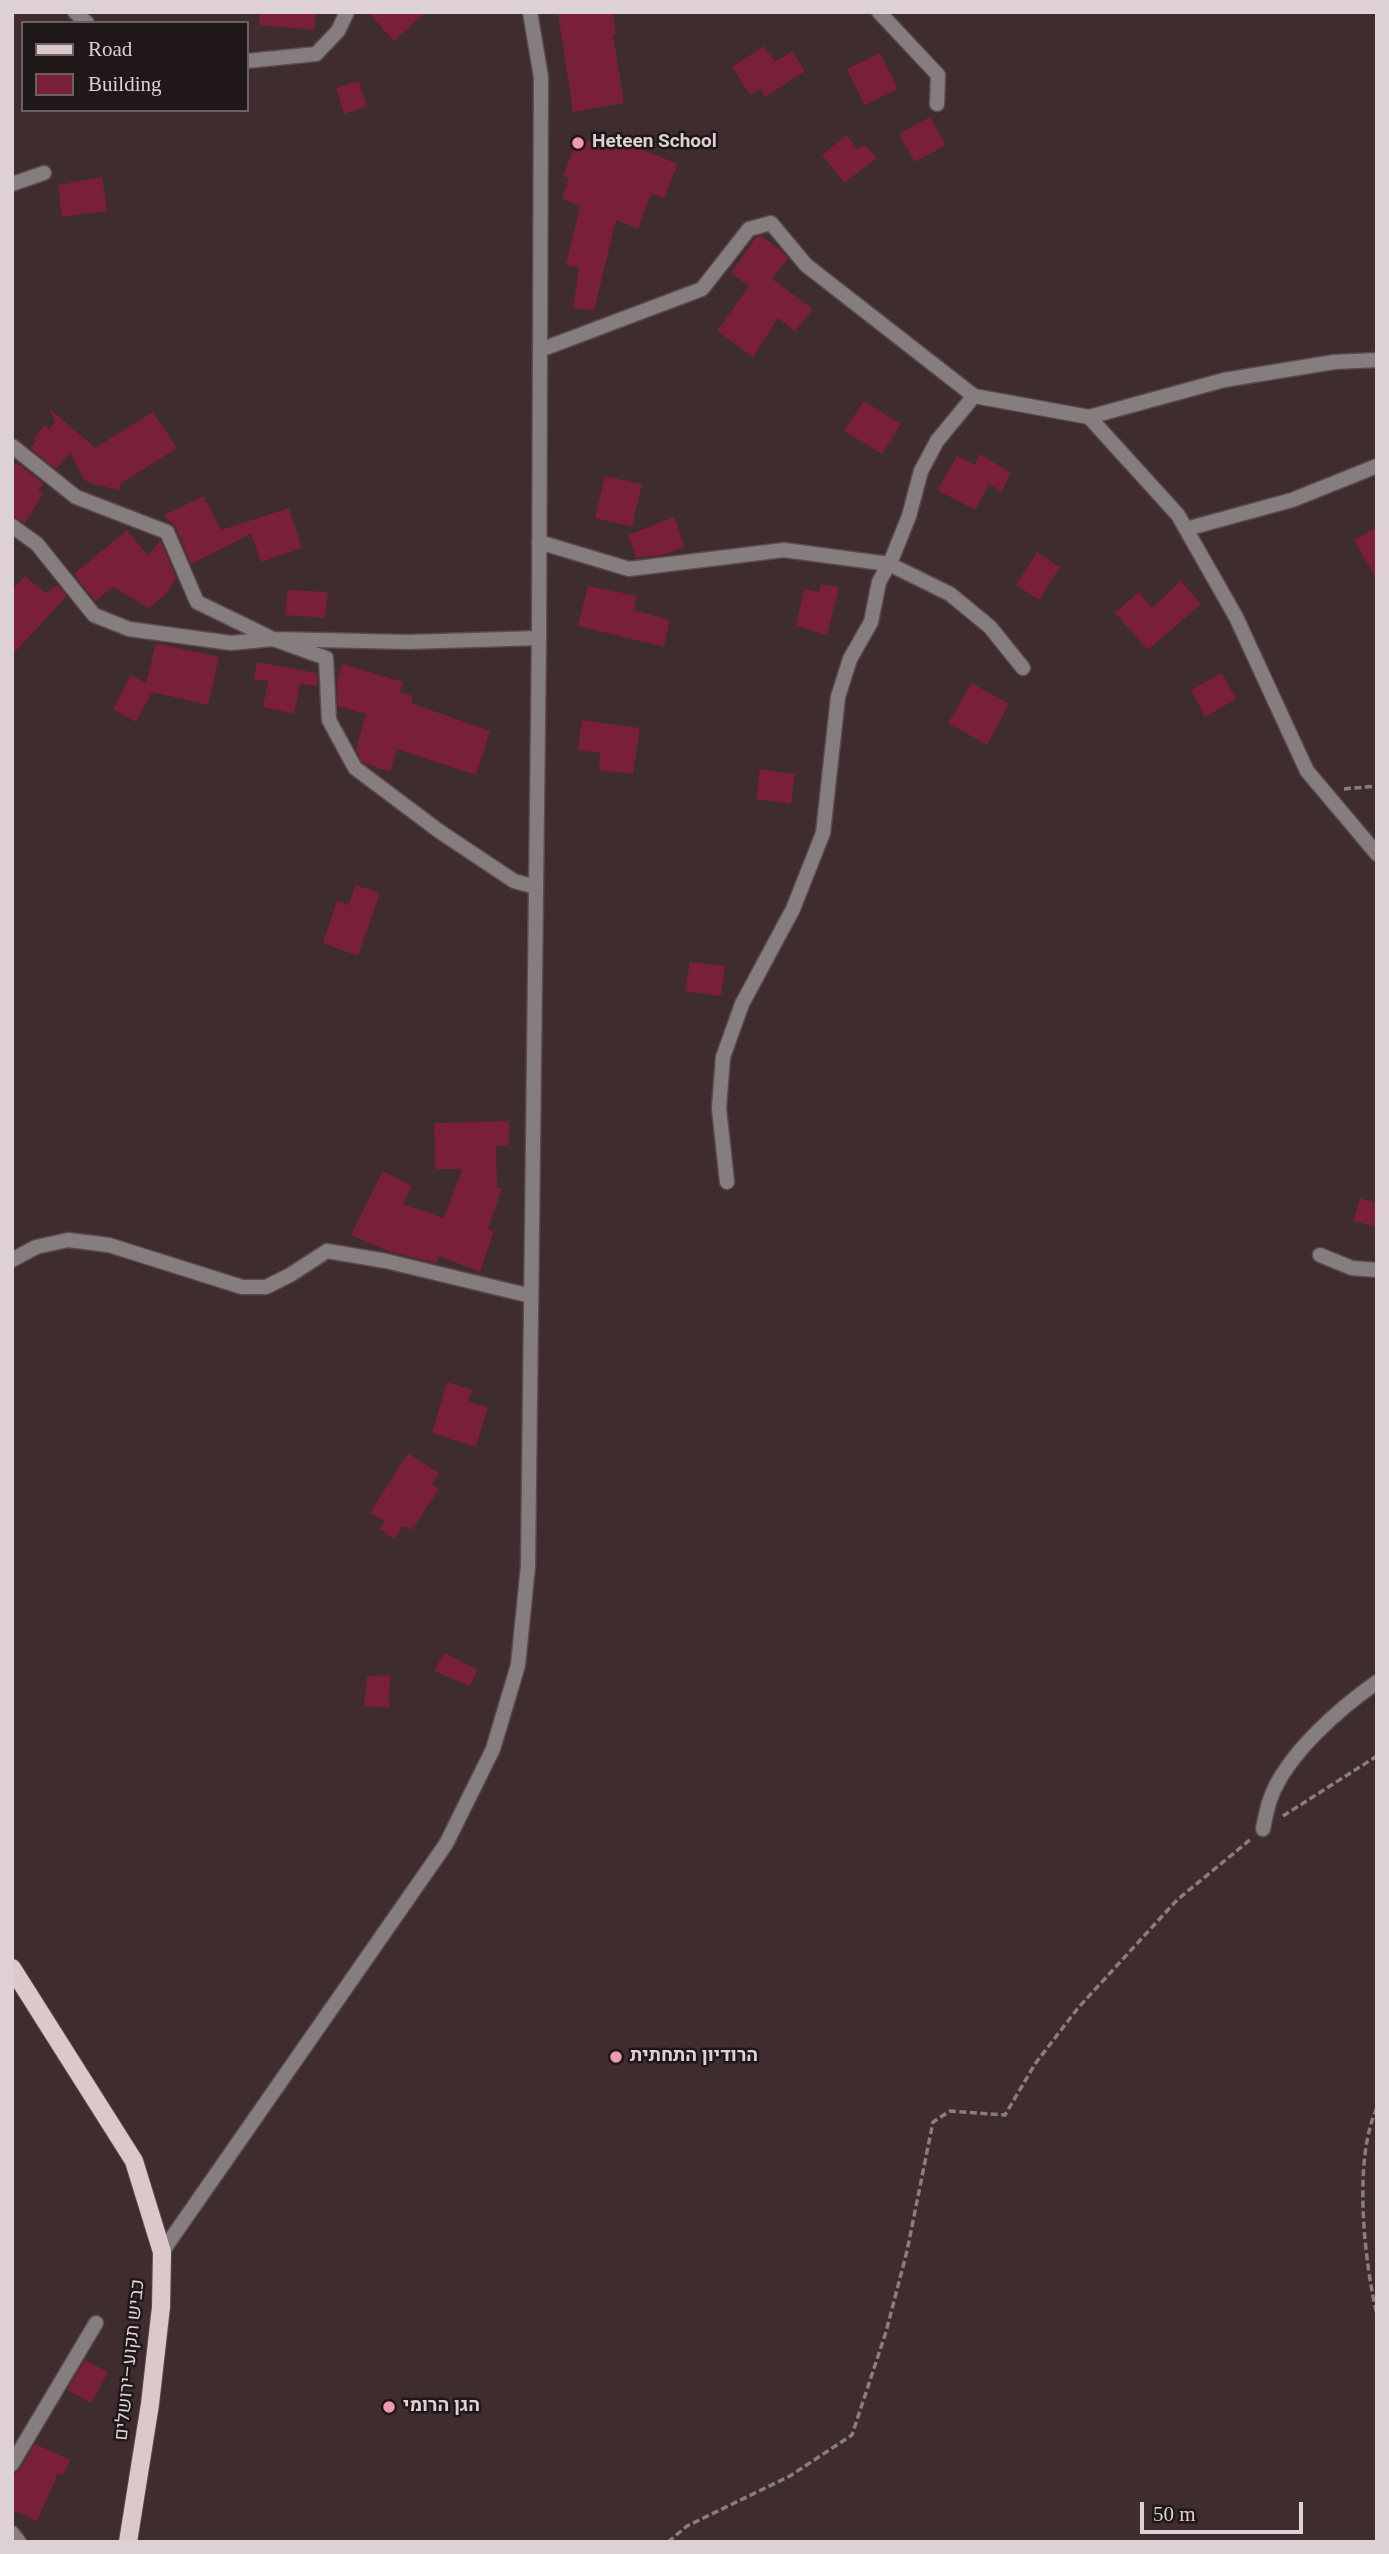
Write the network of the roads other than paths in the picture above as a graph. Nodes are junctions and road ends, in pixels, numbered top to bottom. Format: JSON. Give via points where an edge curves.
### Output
{"nodes":[{"id":1,"x":347,"y":12,"type":"edge"},
{"id":2,"x":530,"y":12,"type":"edge"},
{"id":3,"x":878,"y":12,"type":"edge"},
{"id":4,"x":248,"y":61,"type":"edge"},
{"id":5,"x":937,"y":104,"type":"dead end"},
{"id":6,"x":44,"y":173,"type":"dead end"},
{"id":7,"x":12,"y":184,"type":"edge"},
{"id":8,"x":540,"y":350,"type":"junction"},
{"id":9,"x":1377,"y":359,"type":"edge"},
{"id":10,"x":974,"y":396,"type":"junction"},
{"id":11,"x":1089,"y":417,"type":"junction"},
{"id":12,"x":12,"y":446,"type":"edge"},
{"id":13,"x":1377,"y":466,"type":"edge"},
{"id":14,"x":12,"y":526,"type":"edge"},
{"id":15,"x":1186,"y":529,"type":"junction"},
{"id":16,"x":539,"y":542,"type":"junction"},
{"id":17,"x":889,"y":564,"type":"junction"},
{"id":18,"x":539,"y":638,"type":"junction"},
{"id":19,"x":273,"y":639,"type":"junction"},
{"id":20,"x":1023,"y":668,"type":"dead end"},
{"id":21,"x":1377,"y":854,"type":"edge"},
{"id":22,"x":536,"y":887,"type":"junction"},
{"id":23,"x":727,"y":1182,"type":"dead end"},
{"id":24,"x":1320,"y":1255,"type":"dead end"},
{"id":25,"x":12,"y":1260,"type":"edge"},
{"id":26,"x":1377,"y":1270,"type":"edge"},
{"id":27,"x":531,"y":1296,"type":"junction"},
{"id":28,"x":1377,"y":1682,"type":"edge"},
{"id":29,"x":1263,"y":1829,"type":"road end"},
{"id":30,"x":12,"y":1968,"type":"edge"},
{"id":31,"x":162,"y":2252,"type":"junction"},
{"id":32,"x":96,"y":2323,"type":"dead end"},
{"id":33,"x":12,"y":2465,"type":"edge"},
{"id":34,"x":12,"y":2533,"type":"edge"},
{"id":35,"x":19,"y":2542,"type":"edge"},
{"id":36,"x":128,"y":2542,"type":"edge"}],
"edges":[{"from":1,"to":4,"type":"street","via":[[338,31],[316,54]]},
{"from":2,"to":8,"type":"street","via":[[541,77]]},
{"from":3,"to":5,"type":"street","via":[[938,75]]},
{"from":6,"to":7,"type":"street"},
{"from":8,"to":10,"type":"street","via":[[702,289],[749,229],[771,223],[806,265]]},
{"from":8,"to":16,"type":"street"},
{"from":9,"to":11,"type":"street","via":[[1224,380]]},
{"from":10,"to":11,"type":"street"},
{"from":10,"to":17,"type":"street","via":[[937,441],[920,471],[909,516]]},
{"from":11,"to":15,"type":"street","via":[[1178,514]]},
{"from":12,"to":19,"type":"street","via":[[76,497],[167,532],[197,602]]},
{"from":13,"to":15,"type":"street","via":[[1292,500]]},
{"from":14,"to":19,"type":"street","via":[[37,544],[94,615],[129,629],[231,643]]},
{"from":15,"to":21,"type":"street","via":[[1236,617],[1307,772]]},
{"from":16,"to":17,"type":"street","via":[[629,569],[784,550]]},
{"from":16,"to":18,"type":"street"},
{"from":17,"to":20,"type":"street","via":[[950,594],[990,627]]},
{"from":17,"to":23,"type":"street","via":[[879,582],[871,622],[850,659],[838,697],[823,833],[793,909],[742,1004],[723,1057],[719,1108]]},
{"from":18,"to":19,"type":"street","via":[[408,642]]},
{"from":18,"to":22,"type":"street"},
{"from":19,"to":22,"type":"street","via":[[326,658],[329,720],[355,768],[514,881]]},
{"from":22,"to":27,"type":"street"},
{"from":24,"to":26,"type":"street","via":[[1352,1268]]},
{"from":25,"to":27,"type":"street","via":[[36,1247],[68,1240],[109,1245],[242,1287],[266,1287],[327,1251]]},
{"from":27,"to":31,"type":"street","via":[[528,1566],[518,1665],[493,1749],[446,1844]]},
{"from":28,"to":29,"type":"street","via":[[1325,1726],[1292,1762],[1271,1796]]},
{"from":30,"to":31,"type":"main road","name":"כביש תקוע–ירושלים","via":[[134,2161]]},
{"from":31,"to":36,"type":"main road","name":"כביש תקוע–ירושלים","via":[[150,2404]]},
{"from":32,"to":33,"type":"street"},
{"from":34,"to":35,"type":"street"}]}
